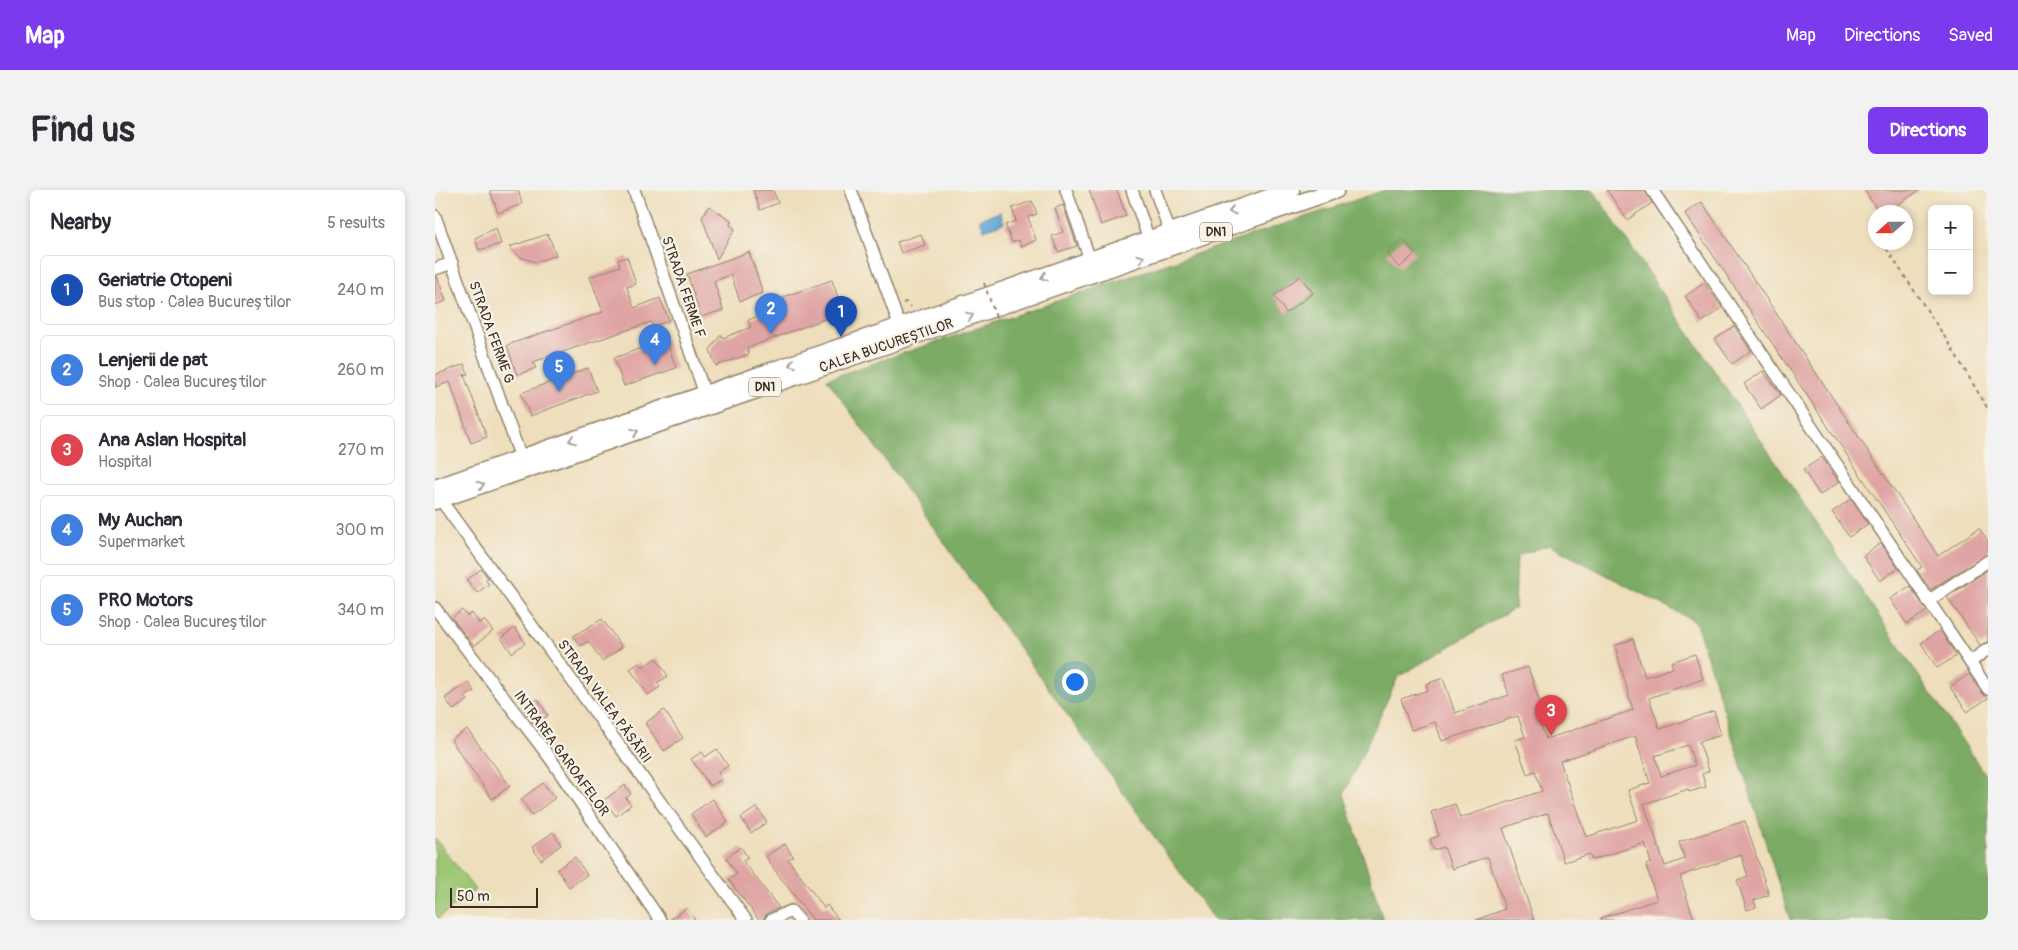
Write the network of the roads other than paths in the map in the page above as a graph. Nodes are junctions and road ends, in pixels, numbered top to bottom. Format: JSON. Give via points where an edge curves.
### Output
{"nodes":[{"id":1,"x":634,"y":190,"type":"edge"},
{"id":2,"x":851,"y":190,"type":"edge"},
{"id":3,"x":1066,"y":190,"type":"edge"},
{"id":4,"x":1132,"y":190,"type":"edge"},
{"id":5,"x":1155,"y":190,"type":"edge"},
{"id":6,"x":1336,"y":190,"type":"edge"},
{"id":7,"x":1651,"y":190,"type":"edge"},
{"id":8,"x":1281,"y":192,"type":"edge"},
{"id":9,"x":435,"y":216,"type":"edge"},
{"id":10,"x":1170,"y":232,"type":"junction"},
{"id":11,"x":1149,"y":240,"type":"junction"},
{"id":12,"x":1090,"y":260,"type":"junction"},
{"id":13,"x":452,"y":263,"type":"junction"},
{"id":14,"x":435,"y":269,"type":"edge"},
{"id":15,"x":900,"y":327,"type":"junction"},
{"id":16,"x":705,"y":394,"type":"junction"},
{"id":17,"x":521,"y":458,"type":"junction"},
{"id":18,"x":437,"y":496,"type":"edge"},
{"id":19,"x":1988,"y":561,"type":"edge"},
{"id":20,"x":1929,"y":601,"type":"junction"},
{"id":21,"x":435,"y":608,"type":"edge"},
{"id":22,"x":1988,"y":649,"type":"edge"},
{"id":23,"x":1969,"y":662,"type":"junction"},
{"id":24,"x":1988,"y":689,"type":"edge"},
{"id":25,"x":660,"y":920,"type":"edge"},
{"id":26,"x":746,"y":920,"type":"edge"},
{"id":27,"x":771,"y":920,"type":"edge"},
{"id":28,"x":799,"y":920,"type":"edge"}],
"edges":[{"from":1,"to":16,"type":"street","name":"STRADA FERME F"},
{"from":2,"to":15,"type":"street"},
{"from":3,"to":12,"type":"street"},
{"from":4,"to":11,"type":"street"},
{"from":5,"to":10,"type":"street"},
{"from":18,"to":6,"type":"highway","name":"CALEA BUCUREȘTILOR","number":"DN1","one_way":true},
{"from":7,"to":20,"type":"street"},
{"from":8,"to":10,"type":"highway","name":"CALEA BUCUREȘTILOR","number":"DN1","one_way":true},
{"from":9,"to":13,"type":"street","name":"STRADA FERME G"},
{"from":10,"to":11,"type":"highway","name":"CALEA BUCUREȘTILOR","number":"DN1"},
{"from":11,"to":12,"type":"highway","name":"CALEA BUCUREȘTILOR","number":"DN1"},
{"from":12,"to":15,"type":"highway","name":"CALEA BUCUREȘTILOR","number":"DN1","one_way":true},
{"from":13,"to":14,"type":"street"},
{"from":13,"to":17,"type":"street","name":"STRADA FERME G"},
{"from":15,"to":16,"type":"highway","name":"CALEA BUCUREȘTILOR","number":"DN1","one_way":true},
{"from":16,"to":17,"type":"highway","name":"CALEA BUCUREȘTILOR","number":"DN1","one_way":true},
{"from":17,"to":18,"type":"highway","name":"CALEA BUCUREȘTILOR","number":"DN1"},
{"from":18,"to":26,"type":"street","name":"STRADA VALEA PĂSĂRII"},
{"from":19,"to":20,"type":"street"},
{"from":20,"to":23,"type":"street"},
{"from":21,"to":25,"type":"street","name":"INTRAREA GAROAFELOR","via":[[550,758]]},
{"from":22,"to":23,"type":"street"},
{"from":23,"to":24,"type":"street"},
{"from":27,"to":28,"type":"street","via":[[791,910]]}]}
